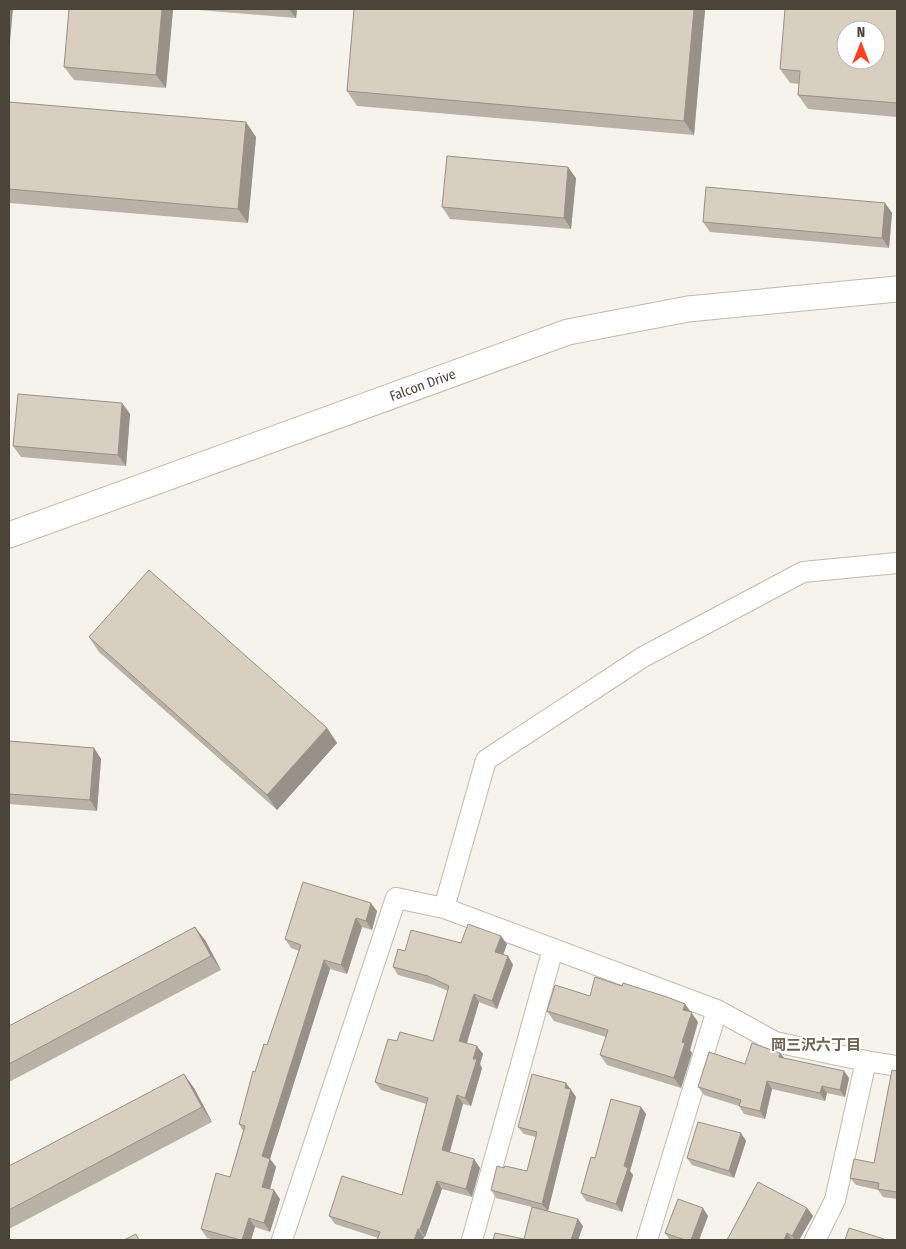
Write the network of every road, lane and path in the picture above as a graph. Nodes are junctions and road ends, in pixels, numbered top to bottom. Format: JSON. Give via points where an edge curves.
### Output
{"nodes":[{"id":1,"x":897,"y":289,"type":"edge"},
{"id":2,"x":851,"y":294,"type":"junction"},
{"id":3,"x":897,"y":298,"type":"edge"},
{"id":4,"x":9,"y":535,"type":"edge"},
{"id":5,"x":897,"y":563,"type":"edge"},
{"id":6,"x":444,"y":908,"type":"junction"},
{"id":7,"x":553,"y":949,"type":"junction"},
{"id":8,"x":717,"y":1010,"type":"junction"},
{"id":9,"x":866,"y":1061,"type":"junction"},
{"id":10,"x":897,"y":1066,"type":"edge"},
{"id":11,"x":282,"y":1240,"type":"edge"},
{"id":12,"x":472,"y":1240,"type":"edge"},
{"id":13,"x":647,"y":1240,"type":"edge"},
{"id":14,"x":815,"y":1240,"type":"edge"}],
"edges":[{"from":1,"to":2,"type":"street","name":"Falcon Drive"},
{"from":2,"to":3,"type":"street","name":"Falcon Drive"},
{"from":2,"to":4,"type":"street","name":"Falcon Drive","via":[[688,309],[568,332]]},
{"from":5,"to":6,"type":"street","via":[[803,572],[643,657],[486,760]]},
{"from":6,"to":7,"type":"street"},
{"from":6,"to":11,"type":"street","via":[[396,898]]},
{"from":7,"to":8,"type":"street"},
{"from":7,"to":12,"type":"street"},
{"from":8,"to":9,"type":"street","via":[[775,1042]]},
{"from":8,"to":13,"type":"street"},
{"from":9,"to":10,"type":"street"},
{"from":9,"to":14,"type":"street","via":[[836,1200]]}]}
